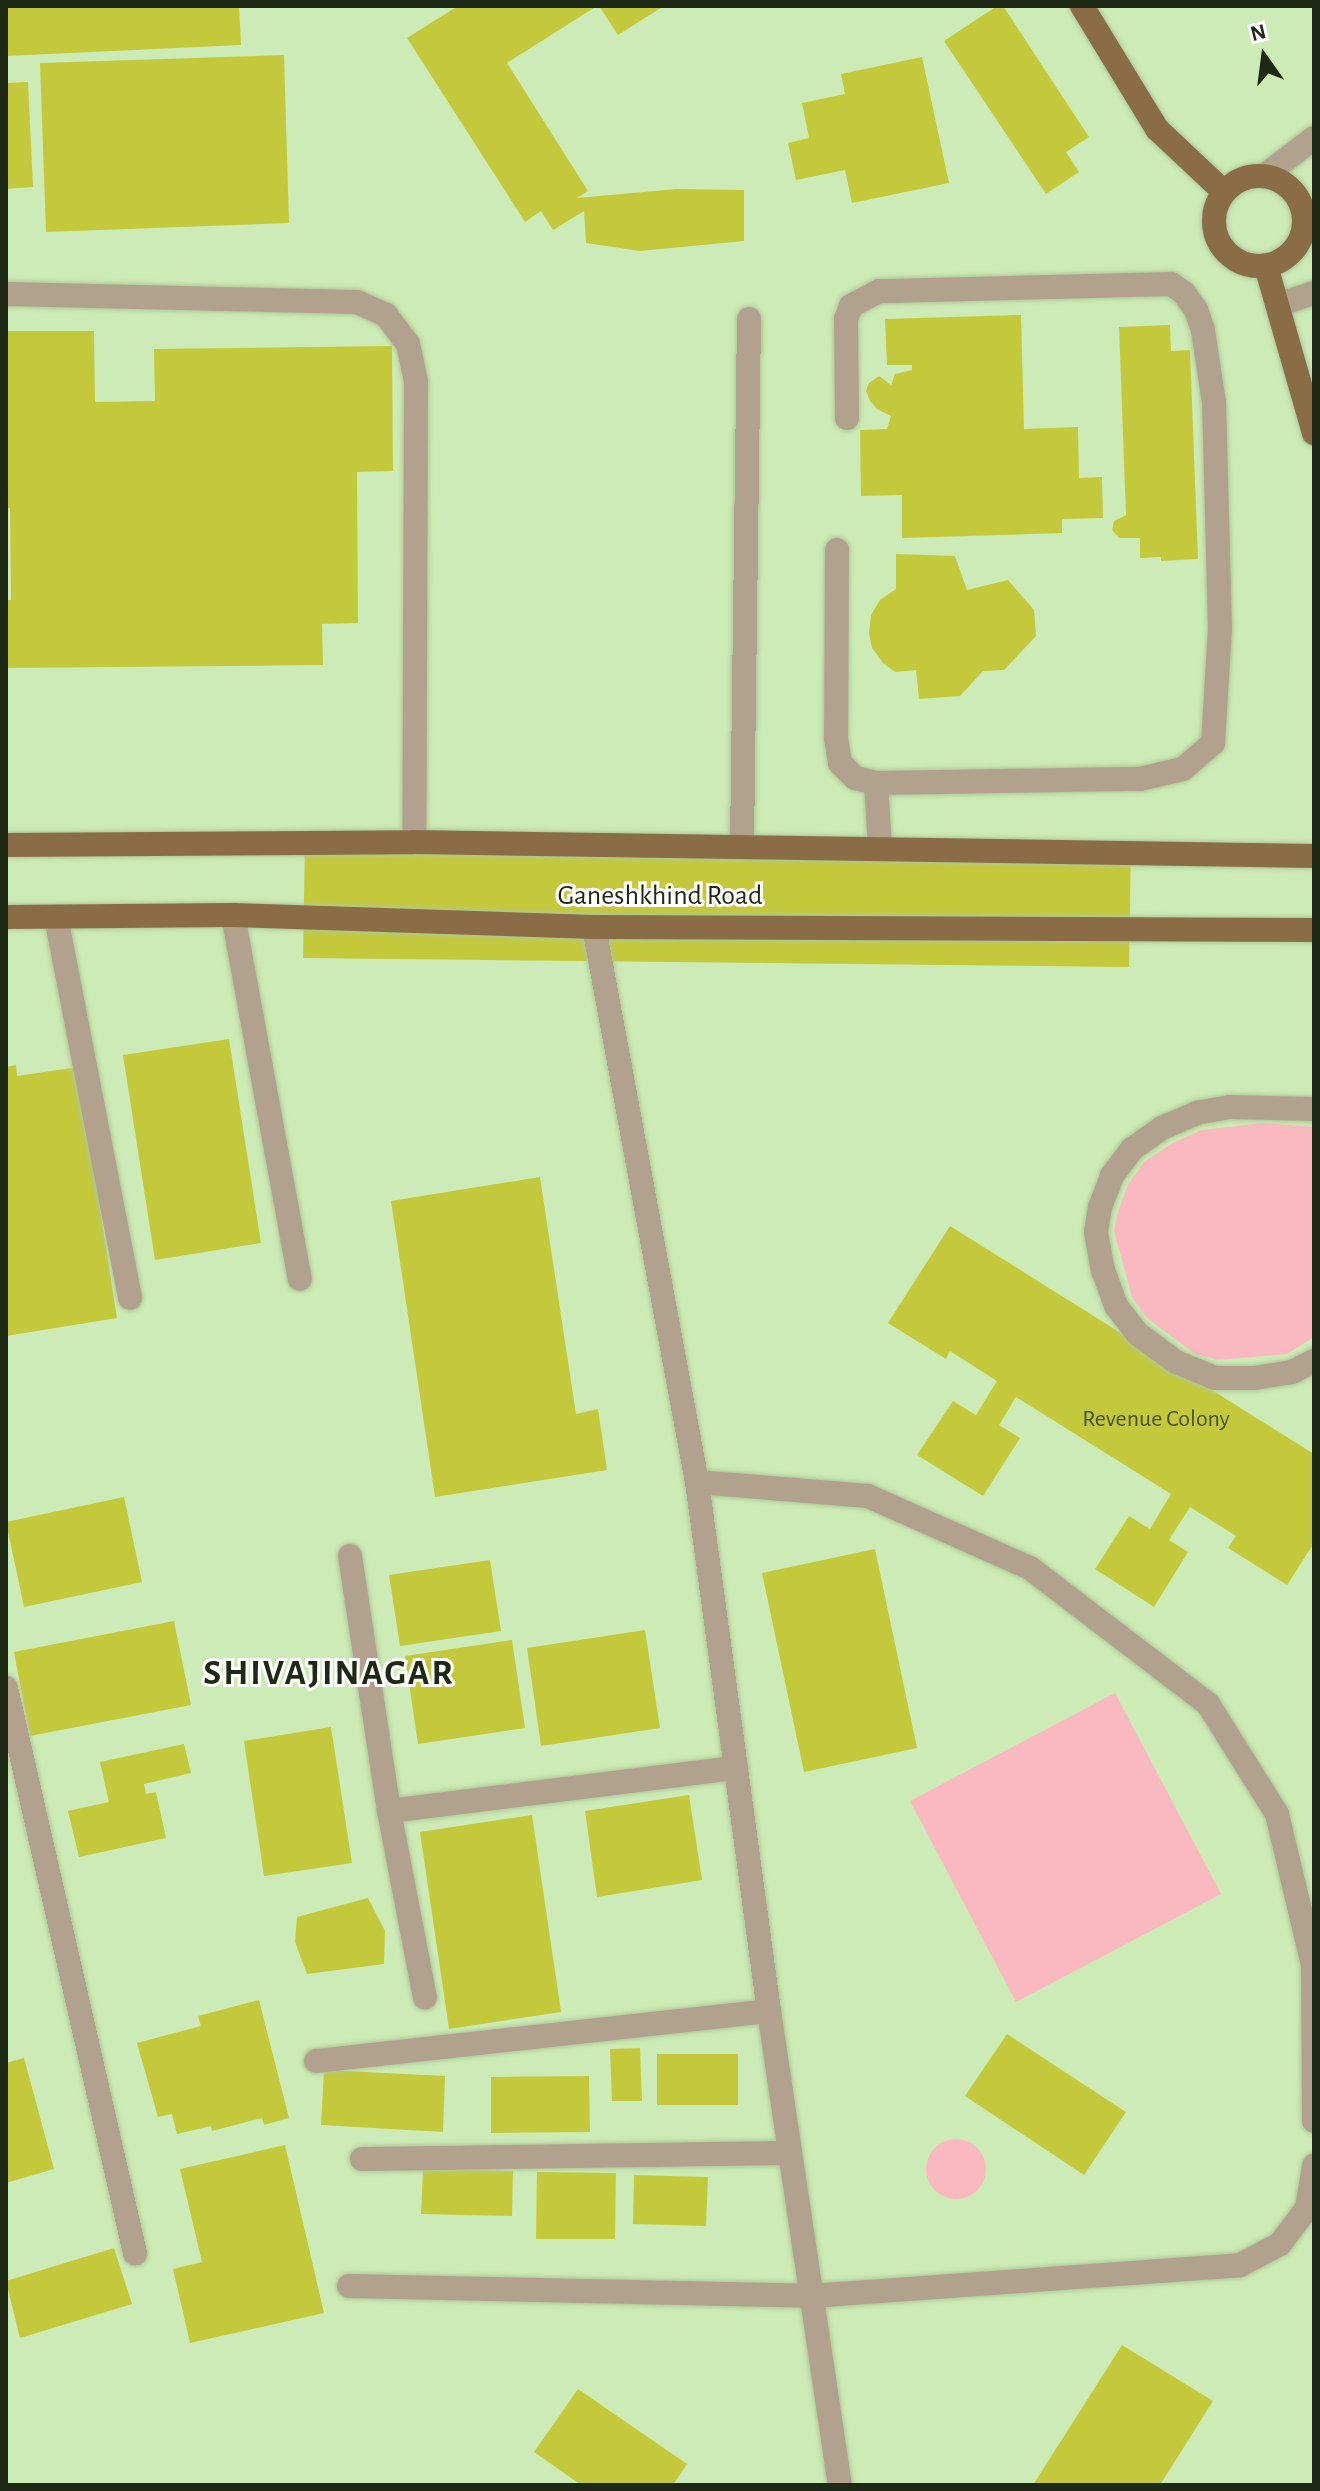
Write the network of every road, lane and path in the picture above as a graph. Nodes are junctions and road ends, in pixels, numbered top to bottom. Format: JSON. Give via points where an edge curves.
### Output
{"nodes":[{"id":1,"x":1082,"y":6,"type":"edge"},
{"id":2,"x":1314,"y":138,"type":"edge"},
{"id":3,"x":1264,"y":176,"type":"junction"},
{"id":4,"x":1224,"y":192,"type":"junction"},
{"id":5,"x":1309,"y":225,"type":"edge"},
{"id":6,"x":1266,"y":266,"type":"junction"},
{"id":7,"x":1314,"y":293,"type":"edge"},
{"id":8,"x":6,"y":294,"type":"edge"},
{"id":9,"x":1277,"y":305,"type":"junction"},
{"id":10,"x":749,"y":319,"type":"dead end"},
{"id":11,"x":847,"y":418,"type":"dead end"},
{"id":12,"x":1314,"y":433,"type":"edge"},
{"id":13,"x":837,"y":550,"type":"dead end"},
{"id":14,"x":876,"y":783,"type":"junction"},
{"id":15,"x":414,"y":842,"type":"junction"},
{"id":16,"x":6,"y":845,"type":"edge"},
{"id":17,"x":742,"y":845,"type":"junction"},
{"id":18,"x":880,"y":848,"type":"junction"},
{"id":19,"x":1314,"y":856,"type":"edge"},
{"id":20,"x":233,"y":915,"type":"junction"},
{"id":21,"x":6,"y":917,"type":"edge"},
{"id":22,"x":56,"y":917,"type":"junction"},
{"id":23,"x":594,"y":927,"type":"junction"},
{"id":24,"x":1314,"y":930,"type":"edge"},
{"id":25,"x":1314,"y":1109,"type":"edge"},
{"id":26,"x":300,"y":1279,"type":"dead end"},
{"id":27,"x":130,"y":1298,"type":"dead end"},
{"id":28,"x":1314,"y":1361,"type":"edge"},
{"id":29,"x":697,"y":1482,"type":"junction"},
{"id":30,"x":350,"y":1556,"type":"dead end"},
{"id":31,"x":6,"y":1688,"type":"edge"},
{"id":32,"x":736,"y":1768,"type":"junction"},
{"id":33,"x":389,"y":1811,"type":"junction"},
{"id":34,"x":425,"y":1998,"type":"dead end"},
{"id":35,"x":769,"y":2011,"type":"junction"},
{"id":36,"x":316,"y":2061,"type":"dead end"},
{"id":37,"x":1314,"y":2121,"type":"edge"},
{"id":38,"x":790,"y":2153,"type":"junction"},
{"id":39,"x":362,"y":2159,"type":"dead end"},
{"id":40,"x":1314,"y":2166,"type":"edge"},
{"id":41,"x":135,"y":2253,"type":"dead end"},
{"id":42,"x":349,"y":2286,"type":"dead end"},
{"id":43,"x":811,"y":2296,"type":"junction"},
{"id":44,"x":840,"y":2485,"type":"edge"}],
"edges":[{"from":1,"to":4,"type":"main road","via":[[1157,129]]},
{"from":2,"to":3,"type":"street"},
{"from":3,"to":4,"type":"main road","via":[[1249,177]]},
{"from":3,"to":5,"type":"main road","via":[[1291,188]]},
{"from":4,"to":6,"type":"main road","via":[[1213,220],[1222,249],[1246,265]]},
{"from":5,"to":6,"type":"main road","via":[[1289,255]]},
{"from":6,"to":9,"type":"main road"},
{"from":7,"to":9,"type":"street"},
{"from":8,"to":15,"type":"street","via":[[357,302],[386,315],[408,344],[416,382]]},
{"from":9,"to":12,"type":"main road"},
{"from":10,"to":17,"type":"street"},
{"from":11,"to":14,"type":"street","via":[[846,319],[851,306],[879,291],[1171,284],[1196,310],[1214,403],[1220,629],[1213,743],[1183,769],[1140,779]]},
{"from":13,"to":14,"type":"street","via":[[840,763],[855,778]]},
{"from":14,"to":18,"type":"street"},
{"from":15,"to":16,"type":"main road","name":"Ganeshkhind Road"},
{"from":15,"to":17,"type":"main road","name":"Ganeshkhind Road"},
{"from":17,"to":18,"type":"main road","name":"Ganeshkhind Road"},
{"from":18,"to":19,"type":"main road","name":"Ganeshkhind Road"},
{"from":20,"to":22,"type":"main road","name":"Ganeshkhind Road"},
{"from":20,"to":23,"type":"main road","name":"Ganeshkhind Road"},
{"from":20,"to":26,"type":"street"},
{"from":21,"to":22,"type":"main road","name":"Ganeshkhind Road"},
{"from":22,"to":27,"type":"street"},
{"from":23,"to":24,"type":"main road","name":"Ganeshkhind Road"},
{"from":23,"to":29,"type":"street"},
{"from":25,"to":28,"type":"street","via":[[1230,1107],[1197,1113],[1162,1128],[1132,1149],[1112,1176],[1096,1232],[1116,1306],[1138,1334],[1176,1362],[1215,1378],[1254,1378],[1292,1372]]},
{"from":29,"to":32,"type":"street"},
{"from":29,"to":37,"type":"street","via":[[868,1496],[1030,1568],[1208,1704],[1277,1814],[1313,1965]]},
{"from":30,"to":33,"type":"street"},
{"from":31,"to":41,"type":"street"},
{"from":32,"to":33,"type":"street"},
{"from":32,"to":35,"type":"street"},
{"from":33,"to":34,"type":"street"},
{"from":35,"to":36,"type":"street"},
{"from":35,"to":38,"type":"street"},
{"from":38,"to":39,"type":"street"},
{"from":38,"to":43,"type":"street"},
{"from":40,"to":43,"type":"street","via":[[1307,2208],[1280,2244],[1240,2265]]},
{"from":42,"to":43,"type":"street"},
{"from":43,"to":44,"type":"street"}]}
